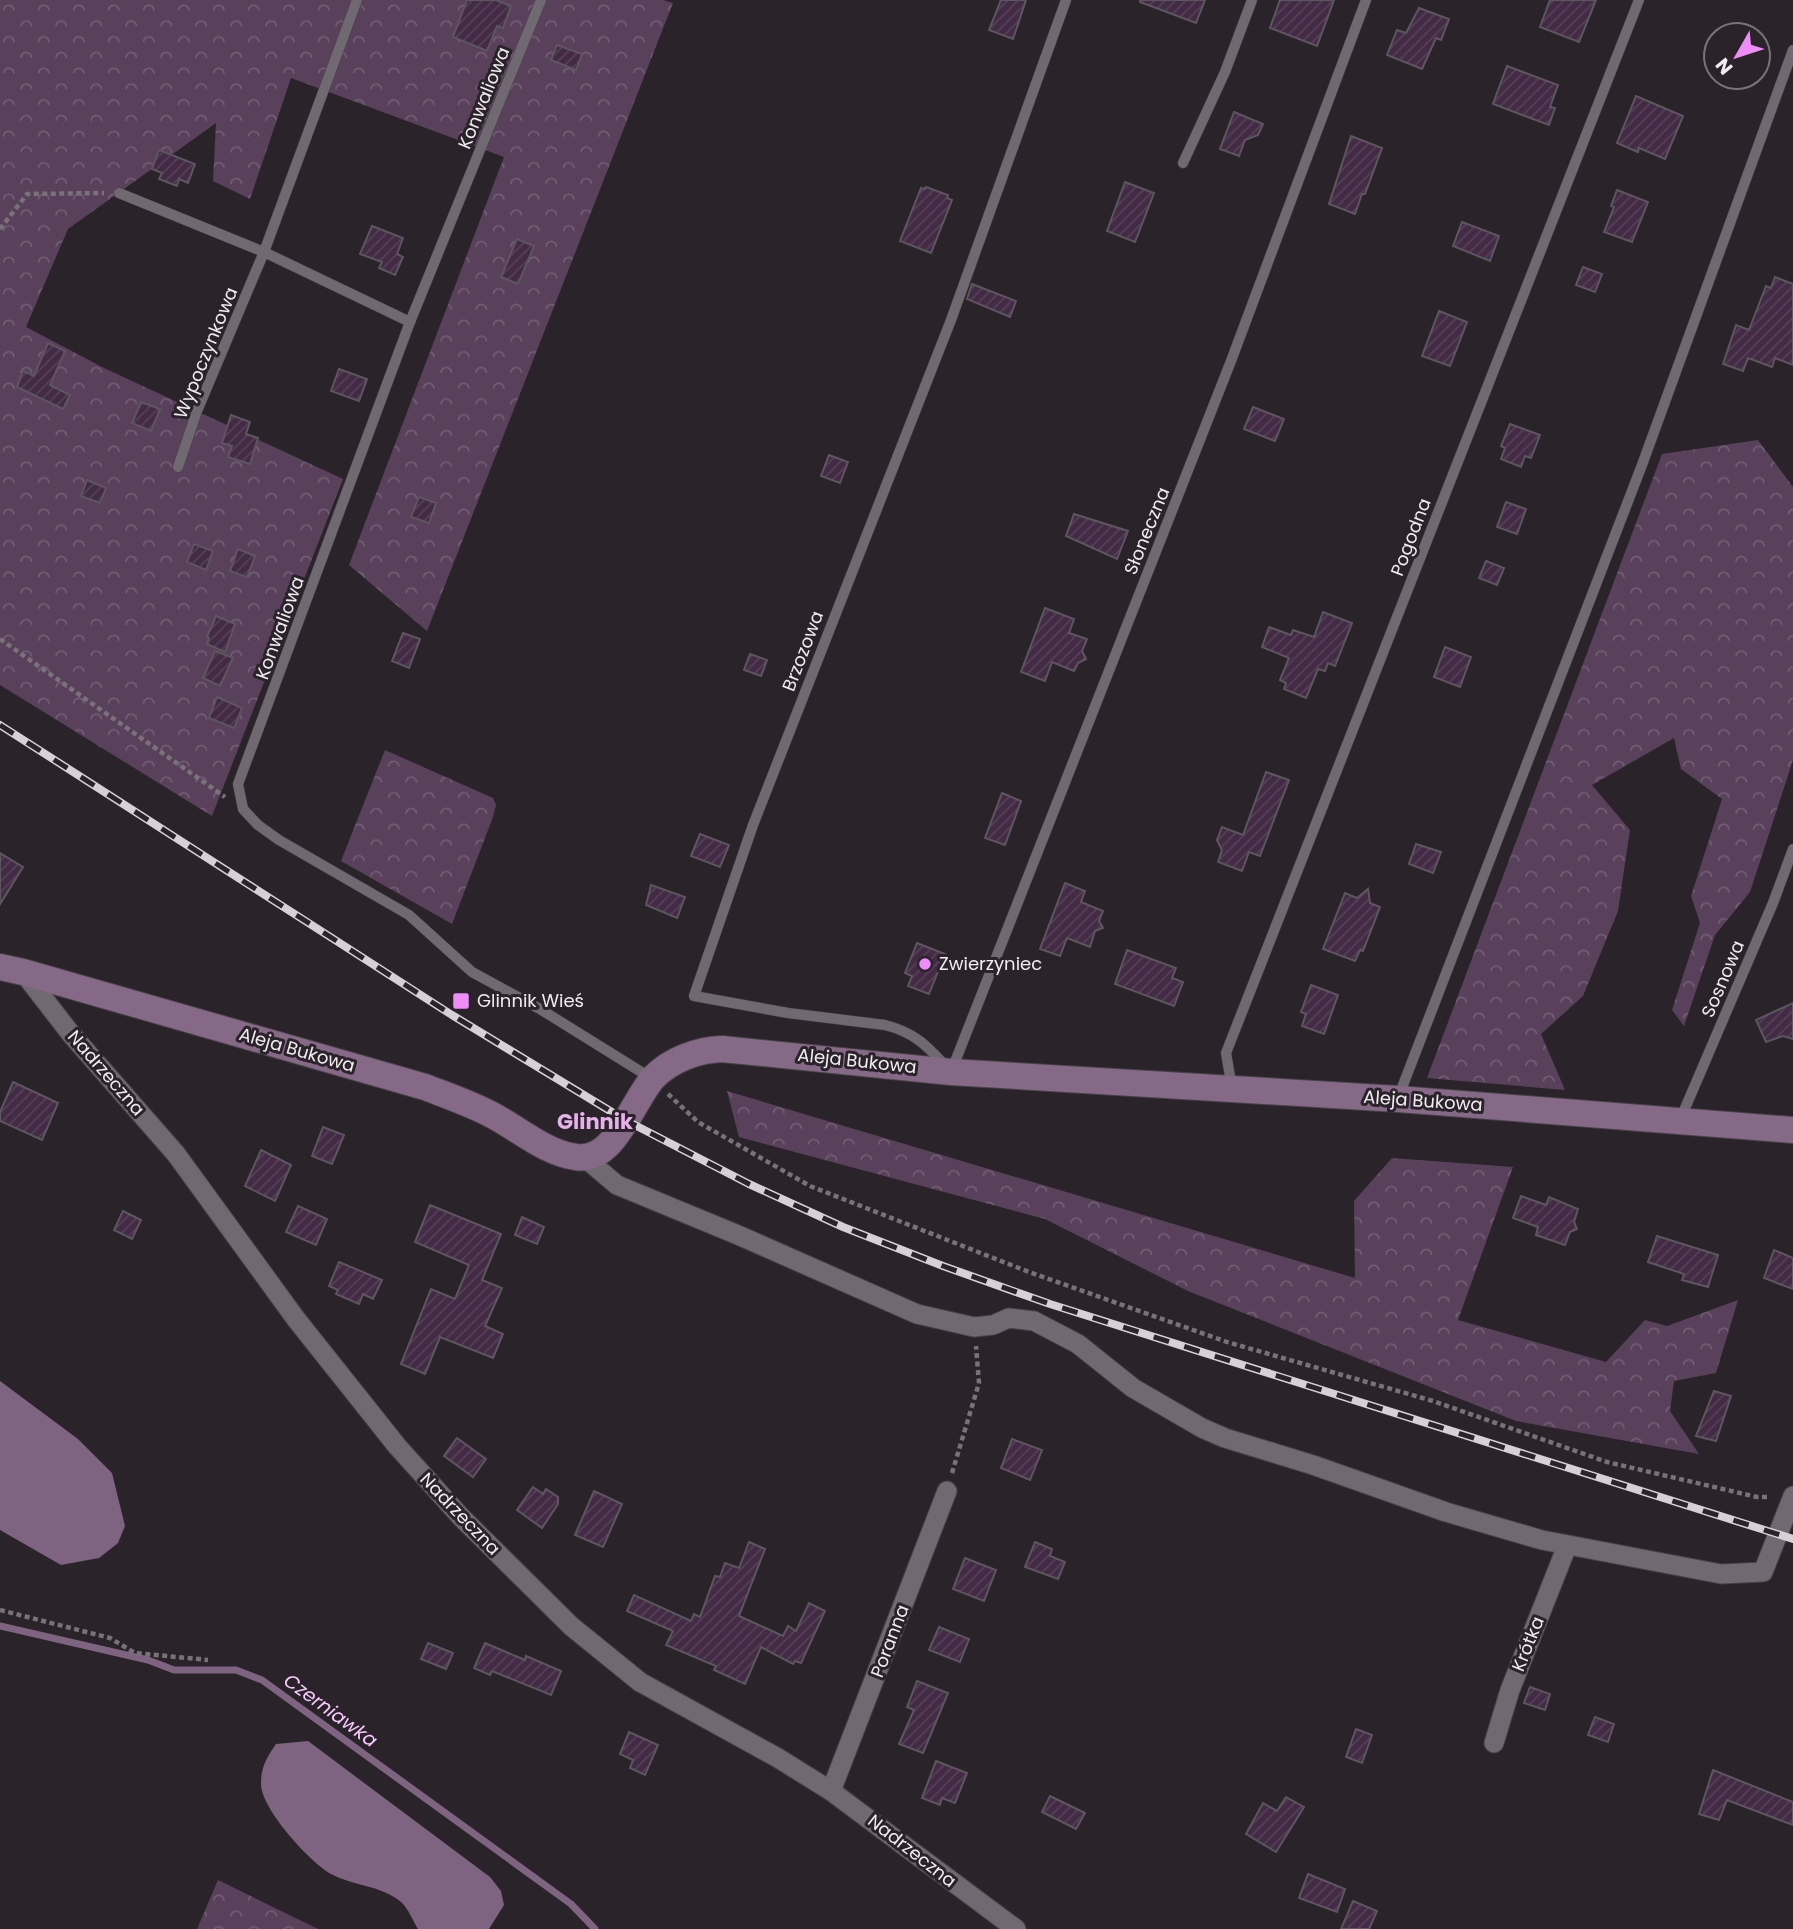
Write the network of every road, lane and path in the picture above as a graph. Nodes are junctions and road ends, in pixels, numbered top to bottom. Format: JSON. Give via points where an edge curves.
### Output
{"nodes":[{"id":1,"x":357,"y":0,"type":"edge"},
{"id":2,"x":541,"y":0,"type":"edge"},
{"id":3,"x":1066,"y":0,"type":"edge"},
{"id":4,"x":1252,"y":0,"type":"edge"},
{"id":5,"x":1366,"y":0,"type":"edge"},
{"id":6,"x":1639,"y":0,"type":"edge"},
{"id":7,"x":1793,"y":50,"type":"edge"},
{"id":8,"x":1183,"y":163,"type":"dead end"},
{"id":9,"x":119,"y":193,"type":"joint"},
{"id":10,"x":0,"y":229,"type":"edge"},
{"id":11,"x":264,"y":252,"type":"junction"},
{"id":12,"x":410,"y":322,"type":"junction"},
{"id":13,"x":178,"y":467,"type":"dead end"},
{"id":14,"x":0,"y":639,"type":"edge"},
{"id":15,"x":243,"y":810,"type":"junction"},
{"id":16,"x":1793,"y":849,"type":"edge"},
{"id":17,"x":11,"y":969,"type":"edge"},
{"id":18,"x":951,"y":1072,"type":"junction"},
{"id":19,"x":652,"y":1079,"type":"junction"},
{"id":20,"x":1232,"y":1088,"type":"junction"},
{"id":21,"x":1398,"y":1099,"type":"junction"},
{"id":22,"x":1679,"y":1121,"type":"junction"},
{"id":23,"x":1793,"y":1130,"type":"edge"},
{"id":24,"x":585,"y":1157,"type":"junction"},
{"id":25,"x":975,"y":1327,"type":"junction"},
{"id":26,"x":947,"y":1491,"type":"joint"},
{"id":27,"x":1793,"y":1497,"type":"edge"},
{"id":28,"x":1567,"y":1546,"type":"junction"},
{"id":29,"x":0,"y":1610,"type":"edge"},
{"id":30,"x":208,"y":1660,"type":"dead end"},
{"id":31,"x":1494,"y":1743,"type":"dead end"},
{"id":32,"x":831,"y":1791,"type":"junction"},
{"id":33,"x":1016,"y":1929,"type":"edge"}],
"edges":[{"from":1,"to":11,"type":"lane","name":"Wypoczynkowa"},
{"from":2,"to":12,"type":"lane","name":"Konwaliowa"},
{"from":3,"to":18,"type":"lane","name":"Brzozowa","via":[[951,320],[758,813],[694,996],[901,1029],[918,1038]]},
{"from":4,"to":8,"type":"lane"},
{"from":5,"to":18,"type":"lane","name":"Słoneczna","via":[[1231,361]]},
{"from":6,"to":20,"type":"lane","name":"Pogodna","via":[[1226,1053]]},
{"from":7,"to":21,"type":"lane","via":[[1642,465]]},
{"from":9,"to":10,"type":"path","via":[[27,194]]},
{"from":9,"to":11,"type":"lane"},
{"from":11,"to":12,"type":"lane"},
{"from":11,"to":13,"type":"lane","name":"Wypoczynkowa"},
{"from":12,"to":15,"type":"lane","name":"Konwaliowa","via":[[238,784]]},
{"from":14,"to":15,"type":"path"},
{"from":15,"to":19,"type":"lane","via":[[279,840],[408,915],[472,972]]},
{"from":16,"to":22,"type":"lane","name":"Sosnowa"},
{"from":17,"to":24,"type":"street","name":"Aleja Bukowa","via":[[425,1087],[481,1109],[561,1154]]},
{"from":17,"to":32,"type":"street","name":"Nadrzeczna","via":[[176,1154],[349,1388],[461,1517],[571,1626],[640,1682]]},
{"from":18,"to":19,"type":"street","name":"Aleja Bukowa","via":[[710,1049],[686,1057]]},
{"from":18,"to":20,"type":"street","name":"Aleja Bukowa"},
{"from":19,"to":24,"type":"street","name":"Aleja Bukowa","via":[[608,1145]]},
{"from":19,"to":27,"type":"path","via":[[698,1122],[810,1186],[1029,1272],[1227,1342],[1433,1401],[1606,1462],[1757,1497]]},
{"from":20,"to":21,"type":"street","name":"Aleja Bukowa"},
{"from":21,"to":22,"type":"street","name":"Aleja Bukowa"},
{"from":22,"to":23,"type":"street","name":"Aleja Bukowa"},
{"from":24,"to":25,"type":"street","via":[[617,1185],[673,1210],[917,1314]]},
{"from":25,"to":26,"type":"path","via":[[979,1384]]},
{"from":25,"to":28,"type":"street","via":[[1009,1318],[1034,1321],[1078,1344],[1133,1388],[1225,1438],[1446,1512]]},
{"from":26,"to":32,"type":"street","name":"Poranna"},
{"from":27,"to":28,"type":"street","via":[[1763,1572],[1721,1574]]},
{"from":28,"to":31,"type":"street","name":"Krótka"},
{"from":29,"to":30,"type":"path","via":[[110,1638],[135,1653]]},
{"from":32,"to":33,"type":"street","name":"Nadrzeczna"}]}
